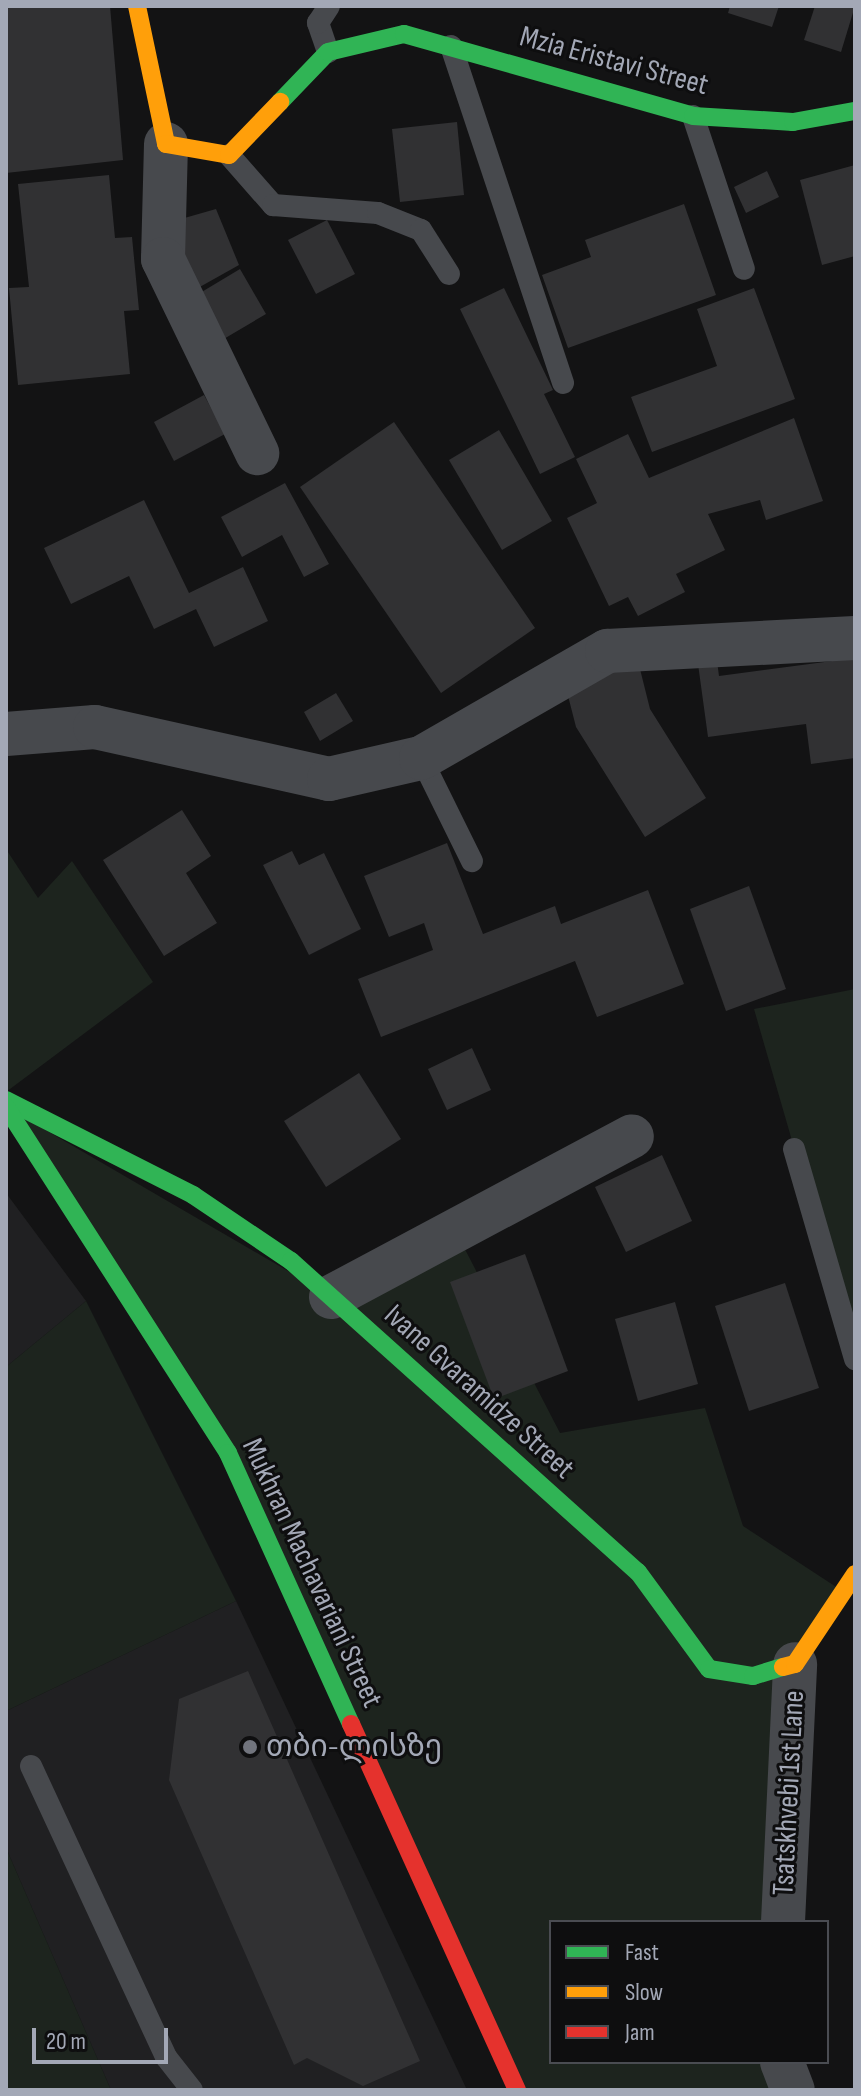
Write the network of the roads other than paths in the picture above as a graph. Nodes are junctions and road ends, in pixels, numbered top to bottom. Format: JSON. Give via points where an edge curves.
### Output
{"nodes":[{"id":1,"x":137,"y":6,"type":"edge"},
{"id":2,"x":329,"y":6,"type":"edge"},
{"id":3,"x":451,"y":44,"type":"junction"},
{"id":4,"x":328,"y":52,"type":"junction"},
{"id":5,"x":855,"y":111,"type":"edge"},
{"id":6,"x":693,"y":116,"type":"junction"},
{"id":7,"x":166,"y":144,"type":"junction"},
{"id":8,"x":229,"y":155,"type":"junction"},
{"id":9,"x":744,"y":269,"type":"dead end"},
{"id":10,"x":449,"y":274,"type":"dead end"},
{"id":11,"x":563,"y":383,"type":"dead end"},
{"id":12,"x":257,"y":453,"type":"dead end"},
{"id":13,"x":855,"y":638,"type":"edge"},
{"id":14,"x":6,"y":734,"type":"edge"},
{"id":15,"x":421,"y":758,"type":"junction"},
{"id":16,"x":472,"y":861,"type":"dead end"},
{"id":17,"x":6,"y":1100,"type":"edge"},
{"id":18,"x":6,"y":1107,"type":"edge"},
{"id":19,"x":632,"y":1136,"type":"dead end"},
{"id":20,"x":794,"y":1149,"type":"dead end"},
{"id":21,"x":331,"y":1297,"type":"junction"},
{"id":22,"x":855,"y":1359,"type":"edge"},
{"id":23,"x":852,"y":1589,"type":"edge"},
{"id":24,"x":795,"y":1664,"type":"junction"},
{"id":25,"x":31,"y":1766,"type":"dead end"},
{"id":26,"x":783,"y":1920,"type":"edge"},
{"id":27,"x":783,"y":2064,"type":"edge"},
{"id":28,"x":192,"y":2090,"type":"edge"},
{"id":29,"x":517,"y":2090,"type":"edge"},
{"id":30,"x":793,"y":2090,"type":"edge"}],
"edges":[{"from":1,"to":7,"type":"street"},
{"from":2,"to":4,"type":"lane","via":[[318,23]]},
{"from":3,"to":4,"type":"street","name":"Mzia Eristavi Street","via":[[404,34]]},
{"from":3,"to":6,"type":"street","name":"Mzia Eristavi Street"},
{"from":3,"to":11,"type":"lane"},
{"from":4,"to":8,"type":"street"},
{"from":5,"to":6,"type":"street","name":"Mzia Eristavi Street","via":[[793,122]]},
{"from":6,"to":9,"type":"lane"},
{"from":7,"to":8,"type":"street"},
{"from":7,"to":12,"type":"street","via":[[163,259]]},
{"from":8,"to":10,"type":"lane","via":[[273,205],[378,213],[421,230]]},
{"from":13,"to":15,"type":"street","via":[[607,651]]},
{"from":14,"to":15,"type":"street","via":[[95,727],[329,779]]},
{"from":15,"to":16,"type":"lane"},
{"from":17,"to":21,"type":"street","name":"Ivane Gvaramidze Street","via":[[193,1195]]},
{"from":18,"to":29,"type":"street","name":"Mukhran Machavariani Street","via":[[228,1453]]},
{"from":19,"to":21,"type":"street"},
{"from":20,"to":22,"type":"lane"},
{"from":21,"to":24,"type":"street","name":"Ivane Gvaramidze Street","via":[[638,1572],[709,1669],[753,1676]]},
{"from":23,"to":24,"type":"street"},
{"from":24,"to":26,"type":"street","name":"Tsatskhvebi 1st Lane"},
{"from":25,"to":28,"type":"lane","via":[[166,2057]]},
{"from":27,"to":30,"type":"street"}]}
